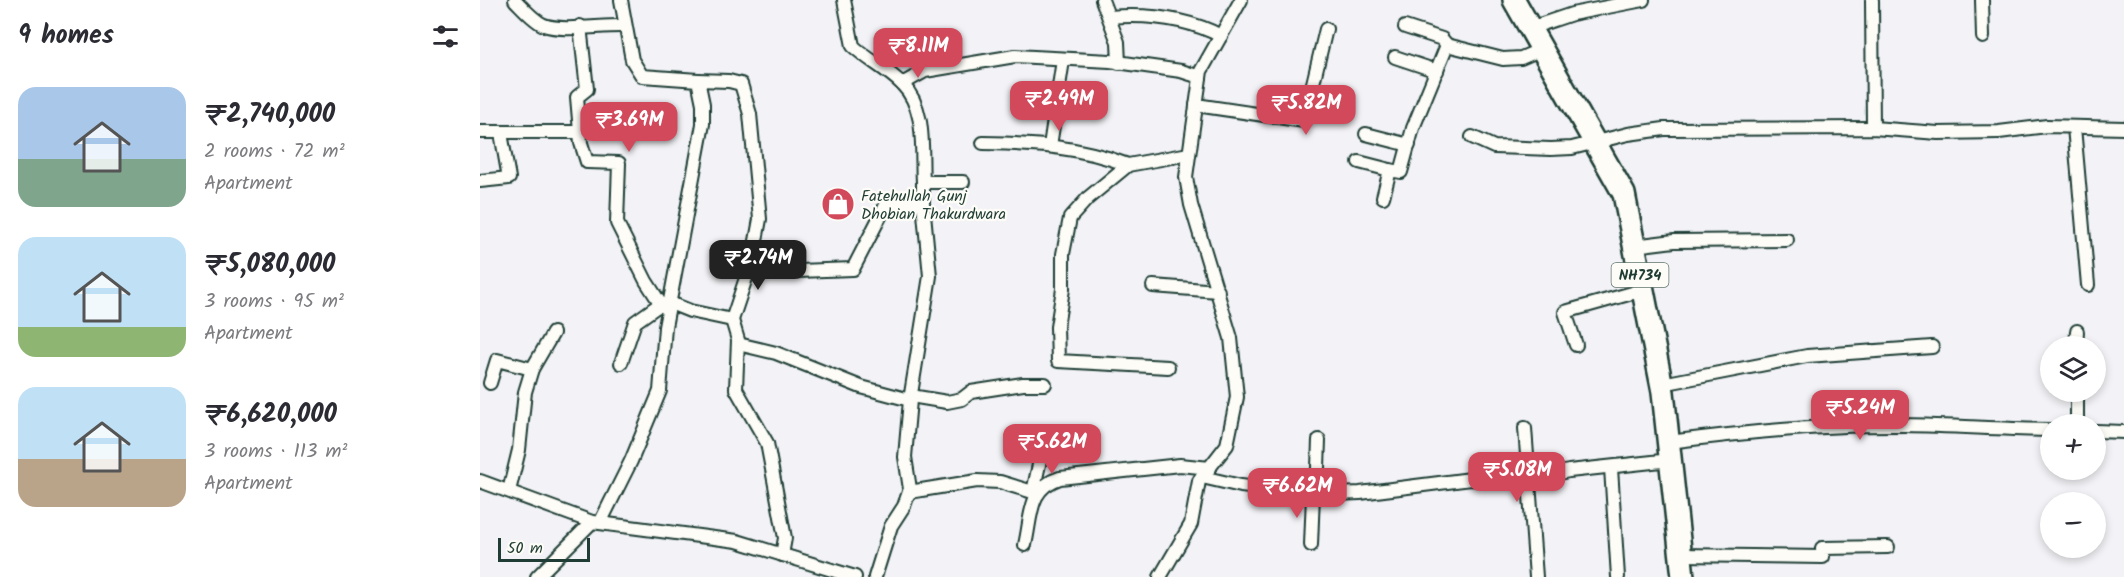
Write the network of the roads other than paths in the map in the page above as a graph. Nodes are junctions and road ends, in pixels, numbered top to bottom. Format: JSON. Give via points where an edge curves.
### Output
{"nodes":[{"id":1,"x":515,"y":0,"type":"edge"},
{"id":2,"x":621,"y":0,"type":"edge"},
{"id":3,"x":844,"y":0,"type":"edge"},
{"id":4,"x":1102,"y":0,"type":"edge"},
{"id":5,"x":1241,"y":0,"type":"edge"},
{"id":6,"x":1514,"y":0,"type":"edge"},
{"id":7,"x":1644,"y":0,"type":"edge"},
{"id":8,"x":1872,"y":0,"type":"edge"},
{"id":9,"x":1982,"y":0,"type":"edge"},
{"id":10,"x":1109,"y":17,"type":"junction"},
{"id":11,"x":580,"y":26,"type":"junction"},
{"id":12,"x":624,"y":26,"type":"junction"},
{"id":13,"x":1405,"y":27,"type":"dead end"},
{"id":14,"x":1530,"y":28,"type":"junction"},
{"id":15,"x":1326,"y":29,"type":"dead end"},
{"id":16,"x":1221,"y":36,"type":"junction"},
{"id":17,"x":1983,"y":38,"type":"dead end"},
{"id":18,"x":1447,"y":45,"type":"junction"},
{"id":19,"x":1542,"y":49,"type":"junction"},
{"id":20,"x":1395,"y":57,"type":"dead end"},
{"id":21,"x":1063,"y":60,"type":"junction"},
{"id":22,"x":1119,"y":63,"type":"junction"},
{"id":23,"x":1437,"y":72,"type":"junction"},
{"id":24,"x":1200,"y":77,"type":"junction"},
{"id":25,"x":698,"y":80,"type":"junction"},
{"id":26,"x":902,"y":84,"type":"junction"},
{"id":27,"x":1196,"y":105,"type":"junction"},
{"id":28,"x":2074,"y":127,"type":"junction"},
{"id":29,"x":1873,"y":128,"type":"junction"},
{"id":30,"x":2124,"y":128,"type":"edge"},
{"id":31,"x":480,"y":132,"type":"edge"},
{"id":32,"x":580,"y":132,"type":"junction"},
{"id":33,"x":501,"y":133,"type":"junction"},
{"id":34,"x":1366,"y":134,"type":"dead end"},
{"id":35,"x":1472,"y":137,"type":"dead end"},
{"id":36,"x":1595,"y":142,"type":"junction"},
{"id":37,"x":983,"y":143,"type":"dead end"},
{"id":38,"x":1409,"y":144,"type":"junction"},
{"id":39,"x":1050,"y":146,"type":"junction"},
{"id":40,"x":1190,"y":154,"type":"junction"},
{"id":41,"x":1359,"y":162,"type":"dead end"},
{"id":42,"x":1128,"y":165,"type":"junction"},
{"id":43,"x":1390,"y":170,"type":"junction"},
{"id":44,"x":480,"y":181,"type":"edge"},
{"id":45,"x":923,"y":182,"type":"junction"},
{"id":46,"x":963,"y":182,"type":"dead end"},
{"id":47,"x":1383,"y":197,"type":"dead end"},
{"id":48,"x":922,"y":203,"type":"junction"},
{"id":49,"x":1787,"y":240,"type":"dead end"},
{"id":50,"x":1634,"y":246,"type":"junction"},
{"id":51,"x":750,"y":265,"type":"junction"},
{"id":52,"x":2088,"y":285,"type":"dead end"},
{"id":53,"x":1153,"y":286,"type":"dead end"},
{"id":54,"x":1643,"y":290,"type":"junction"},
{"id":55,"x":1218,"y":291,"type":"junction"},
{"id":56,"x":666,"y":304,"type":"junction"},
{"id":57,"x":732,"y":321,"type":"junction"},
{"id":58,"x":2077,"y":331,"type":"dead end"},
{"id":59,"x":553,"y":333,"type":"dead end"},
{"id":60,"x":2077,"y":336,"type":"edge"},
{"id":61,"x":738,"y":344,"type":"junction"},
{"id":62,"x":1576,"y":345,"type":"dead end"},
{"id":63,"x":1932,"y":347,"type":"dead end"},
{"id":64,"x":621,"y":363,"type":"dead end"},
{"id":65,"x":1168,"y":368,"type":"dead end"},
{"id":66,"x":532,"y":369,"type":"junction"},
{"id":67,"x":490,"y":383,"type":"dead end"},
{"id":68,"x":1045,"y":384,"type":"dead end"},
{"id":69,"x":1662,"y":384,"type":"junction"},
{"id":70,"x":911,"y":398,"type":"junction"},
{"id":71,"x":1525,"y":428,"type":"dead end"},
{"id":72,"x":2040,"y":430,"type":"edge"},
{"id":73,"x":2106,"y":431,"type":"edge"},
{"id":74,"x":2124,"y":432,"type":"edge"},
{"id":75,"x":1318,"y":440,"type":"dead end"},
{"id":76,"x":1048,"y":450,"type":"dead end"},
{"id":77,"x":1670,"y":451,"type":"junction"},
{"id":78,"x":1611,"y":468,"type":"junction"},
{"id":79,"x":1206,"y":472,"type":"junction"},
{"id":80,"x":1530,"y":478,"type":"junction"},
{"id":81,"x":480,"y":481,"type":"edge"},
{"id":82,"x":509,"y":491,"type":"junction"},
{"id":83,"x":909,"y":492,"type":"junction"},
{"id":84,"x":1035,"y":492,"type":"junction"},
{"id":85,"x":1315,"y":495,"type":"junction"},
{"id":86,"x":596,"y":522,"type":"junction"},
{"id":87,"x":1025,"y":545,"type":"dead end"},
{"id":88,"x":1311,"y":545,"type":"dead end"},
{"id":89,"x":1888,"y":547,"type":"dead end"},
{"id":90,"x":782,"y":555,"type":"junction"},
{"id":91,"x":1681,"y":555,"type":"junction"},
{"id":92,"x":537,"y":577,"type":"edge"},
{"id":93,"x":855,"y":577,"type":"edge"},
{"id":94,"x":875,"y":577,"type":"edge"},
{"id":95,"x":1160,"y":577,"type":"edge"},
{"id":96,"x":1536,"y":577,"type":"edge"},
{"id":97,"x":1618,"y":577,"type":"edge"},
{"id":98,"x":1683,"y":577,"type":"edge"}],
"edges":[{"from":1,"to":11,"type":"street","via":[[542,25],[566,29]]},
{"from":2,"to":12,"type":"street"},
{"from":3,"to":26,"type":"street","via":[[853,46]]},
{"from":4,"to":10,"type":"street"},
{"from":5,"to":16,"type":"street"},
{"from":6,"to":14,"type":"highway","number":"NH734"},
{"from":7,"to":14,"type":"street","via":[[1564,16]]},
{"from":8,"to":29,"type":"street"},
{"from":9,"to":17,"type":"street"},
{"from":10,"to":16,"type":"street","via":[[1143,16],[1184,22]]},
{"from":10,"to":22,"type":"street","via":[[1118,42]]},
{"from":11,"to":12,"type":"street"},
{"from":11,"to":32,"type":"street","via":[[587,89],[577,97]]},
{"from":12,"to":25,"type":"street","via":[[632,60],[642,76]]},
{"from":13,"to":18,"type":"street","via":[[1442,39]]},
{"from":14,"to":19,"type":"highway","number":"NH734"},
{"from":15,"to":27,"type":"street","via":[[1304,121]]},
{"from":16,"to":24,"type":"street"},
{"from":18,"to":19,"type":"street","via":[[1503,59],[1521,58]]},
{"from":18,"to":23,"type":"street"},
{"from":19,"to":36,"type":"highway","number":"NH734"},
{"from":20,"to":23,"type":"street"},
{"from":21,"to":22,"type":"street"},
{"from":21,"to":26,"type":"street","via":[[1015,56],[925,71]]},
{"from":21,"to":39,"type":"street"},
{"from":22,"to":24,"type":"street"},
{"from":23,"to":38,"type":"street"},
{"from":24,"to":27,"type":"street"},
{"from":25,"to":51,"type":"street","via":[[741,84],[746,98],[760,219]]},
{"from":25,"to":56,"type":"street","via":[[703,124]]},
{"from":26,"to":45,"type":"street","via":[[920,112]]},
{"from":27,"to":40,"type":"street"},
{"from":28,"to":29,"type":"street","via":[[1938,133]]},
{"from":28,"to":30,"type":"street"},
{"from":28,"to":52,"type":"street"},
{"from":29,"to":36,"type":"street","via":[[1664,129]]},
{"from":31,"to":33,"type":"street"},
{"from":32,"to":33,"type":"street"},
{"from":32,"to":56,"type":"street","via":[[587,162],[619,164],[617,223],[646,281]]},
{"from":33,"to":44,"type":"street","via":[[509,178]]},
{"from":34,"to":38,"type":"street"},
{"from":35,"to":36,"type":"street","via":[[1494,147],[1572,148]]},
{"from":36,"to":50,"type":"highway","number":"NH734","via":[[1624,194]]},
{"from":37,"to":39,"type":"street"},
{"from":38,"to":43,"type":"street","via":[[1401,172]]},
{"from":39,"to":42,"type":"street","via":[[1096,153]]},
{"from":40,"to":42,"type":"street"},
{"from":40,"to":55,"type":"street","via":[[1186,177],[1191,205]]},
{"from":41,"to":43,"type":"street"},
{"from":42,"to":65,"type":"street","via":[[1070,218],[1063,254],[1058,361]]},
{"from":43,"to":47,"type":"street"},
{"from":45,"to":46,"type":"street"},
{"from":45,"to":48,"type":"street"},
{"from":48,"to":51,"type":"street","via":[[886,205],[854,269],[798,271]]},
{"from":48,"to":70,"type":"street","via":[[930,276]]},
{"from":49,"to":50,"type":"street","via":[[1674,241]]},
{"from":50,"to":54,"type":"highway","number":"NH734"},
{"from":51,"to":57,"type":"street"},
{"from":53,"to":55,"type":"street"},
{"from":54,"to":62,"type":"street","via":[[1565,312]]},
{"from":54,"to":69,"type":"highway","number":"NH734"},
{"from":55,"to":79,"type":"street","via":[[1231,338],[1237,397],[1227,446]]},
{"from":56,"to":57,"type":"street"},
{"from":56,"to":64,"type":"street","via":[[635,322]]},
{"from":56,"to":86,"type":"street","via":[[660,391],[631,461]]},
{"from":57,"to":61,"type":"street"},
{"from":58,"to":60,"type":"street"},
{"from":59,"to":66,"type":"street"},
{"from":61,"to":70,"type":"street","via":[[776,354],[861,387]]},
{"from":61,"to":90,"type":"street","via":[[736,389],[767,443],[784,538]]},
{"from":63,"to":69,"type":"street","via":[[1807,356]]},
{"from":66,"to":67,"type":"street","via":[[497,360]]},
{"from":66,"to":82,"type":"street"},
{"from":68,"to":70,"type":"street","via":[[979,391],[947,402]]},
{"from":69,"to":77,"type":"highway","number":"NH734"},
{"from":70,"to":83,"type":"street","via":[[905,456]]},
{"from":71,"to":80,"type":"street"},
{"from":72,"to":77,"type":"street","via":[[1904,425],[1778,429]]},
{"from":73,"to":74,"type":"street"},
{"from":75,"to":85,"type":"street"},
{"from":76,"to":84,"type":"street","via":[[1040,460]]},
{"from":77,"to":78,"type":"street"},
{"from":77,"to":91,"type":"highway","number":"NH734"},
{"from":78,"to":80,"type":"street"},
{"from":78,"to":97,"type":"street"},
{"from":79,"to":84,"type":"street","via":[[1180,465],[1060,478],[1044,483]]},
{"from":79,"to":85,"type":"street"},
{"from":79,"to":95,"type":"street","via":[[1191,524]]},
{"from":80,"to":85,"type":"street","via":[[1471,479]]},
{"from":80,"to":96,"type":"street"},
{"from":81,"to":82,"type":"street"},
{"from":82,"to":86,"type":"street"},
{"from":83,"to":84,"type":"street","via":[[1000,482]]},
{"from":83,"to":94,"type":"street","via":[[891,526]]},
{"from":84,"to":87,"type":"street"},
{"from":85,"to":88,"type":"street"},
{"from":86,"to":90,"type":"street","via":[[737,541]]},
{"from":86,"to":92,"type":"street"},
{"from":89,"to":91,"type":"street","via":[[1822,548],[1823,557]]},
{"from":90,"to":93,"type":"street"},
{"from":91,"to":98,"type":"highway","number":"NH734"}]}
